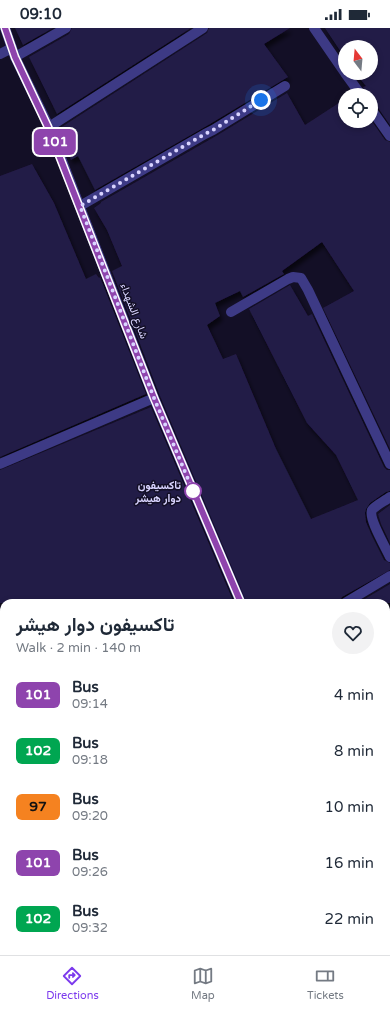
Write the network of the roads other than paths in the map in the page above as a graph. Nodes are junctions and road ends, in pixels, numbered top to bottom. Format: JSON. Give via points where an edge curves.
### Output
{"nodes":[{"id":1,"x":5,"y":28,"type":"edge"},
{"id":2,"x":66,"y":28,"type":"edge"},
{"id":3,"x":203,"y":28,"type":"edge"},
{"id":4,"x":314,"y":28,"type":"edge"},
{"id":5,"x":14,"y":53,"type":"junction"},
{"id":6,"x":0,"y":54,"type":"edge"},
{"id":7,"x":338,"y":63,"type":"edge"},
{"id":8,"x":284,"y":86,"type":"dead end"},
{"id":9,"x":378,"y":119,"type":"edge"},
{"id":10,"x":48,"y":127,"type":"junction"},
{"id":11,"x":390,"y":136,"type":"edge"},
{"id":12,"x":80,"y":206,"type":"junction"},
{"id":13,"x":230,"y":312,"type":"dead end"},
{"id":14,"x":154,"y":398,"type":"junction"},
{"id":15,"x":0,"y":464,"type":"edge"},
{"id":16,"x":390,"y":464,"type":"edge"},
{"id":17,"x":390,"y":497,"type":"edge"},
{"id":18,"x":390,"y":557,"type":"edge"},
{"id":19,"x":390,"y":576,"type":"edge"},
{"id":20,"x":239,"y":599,"type":"edge"},
{"id":21,"x":352,"y":599,"type":"edge"}],
"edges":[{"from":1,"to":5,"type":"street","name":"شارع الشهداء"},
{"from":2,"to":5,"type":"street"},
{"from":3,"to":10,"type":"street"},
{"from":4,"to":7,"type":"street"},
{"from":5,"to":6,"type":"street"},
{"from":5,"to":10,"type":"street","name":"شارع الشهداء"},
{"from":8,"to":12,"type":"street"},
{"from":9,"to":11,"type":"street"},
{"from":10,"to":12,"type":"street","name":"شارع الشهداء"},
{"from":12,"to":14,"type":"street","name":"شارع الشهداء"},
{"from":13,"to":16,"type":"street","via":[[292,277],[301,278]]},
{"from":14,"to":15,"type":"street"},
{"from":14,"to":20,"type":"street","name":"شارع الشهداء"},
{"from":17,"to":18,"type":"street","via":[[374,508],[372,520]]},
{"from":19,"to":21,"type":"street"}]}
